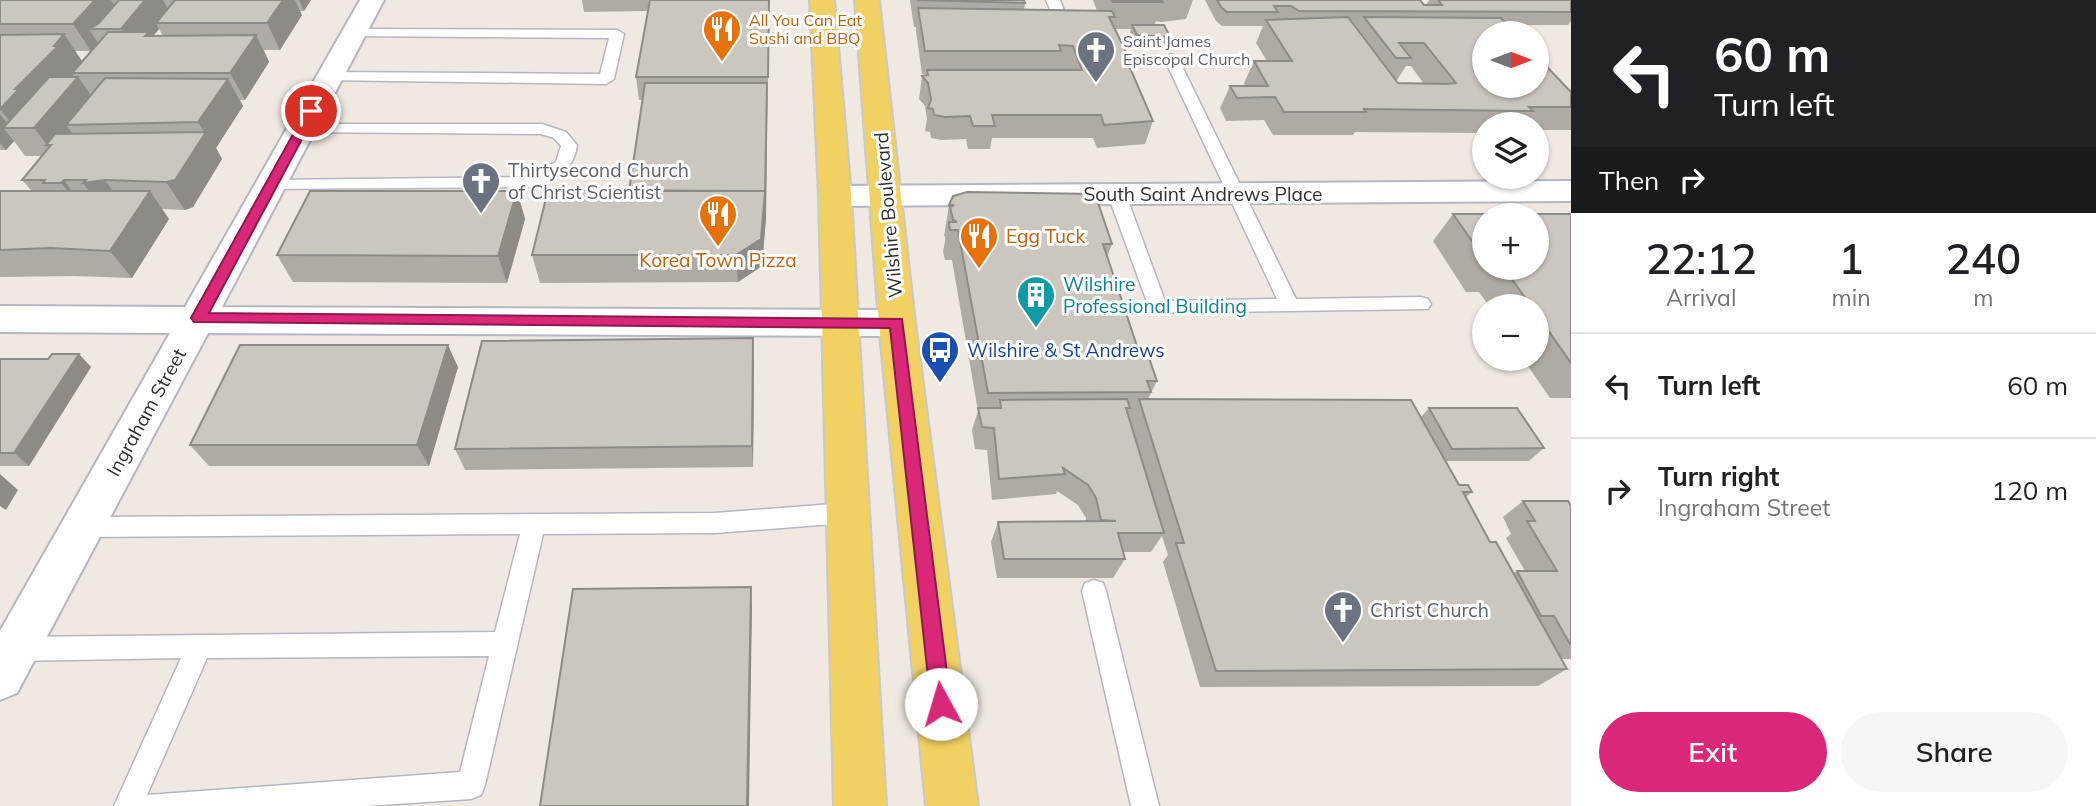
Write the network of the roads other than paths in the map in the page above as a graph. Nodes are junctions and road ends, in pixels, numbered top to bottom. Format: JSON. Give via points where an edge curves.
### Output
{"nodes":[{"id":1,"x":372,"y":0,"type":"edge"},
{"id":2,"x":822,"y":0,"type":"edge"},
{"id":3,"x":867,"y":0,"type":"edge"},
{"id":4,"x":354,"y":33,"type":"junction"},
{"id":5,"x":1171,"y":58,"type":"dead end"},
{"id":6,"x":330,"y":77,"type":"junction"},
{"id":7,"x":302,"y":128,"type":"junction"},
{"id":8,"x":271,"y":185,"type":"junction"},
{"id":9,"x":1571,"y":191,"type":"edge"},
{"id":10,"x":1234,"y":194,"type":"junction"},
{"id":11,"x":887,"y":195,"type":"junction"},
{"id":12,"x":1117,"y":195,"type":"junction"},
{"id":13,"x":835,"y":196,"type":"junction"},
{"id":14,"x":1421,"y":304,"type":"dead end"},
{"id":15,"x":1290,"y":306,"type":"junction"},
{"id":16,"x":199,"y":318,"type":"junction"},
{"id":17,"x":0,"y":319,"type":"edge"},
{"id":18,"x":838,"y":323,"type":"junction"},
{"id":19,"x":897,"y":323,"type":"junction"},
{"id":20,"x":846,"y":513,"type":"junction"},
{"id":21,"x":534,"y":524,"type":"junction"},
{"id":22,"x":83,"y":527,"type":"junction"},
{"id":23,"x":1094,"y":591,"type":"edge"},
{"id":24,"x":505,"y":645,"type":"junction"},
{"id":25,"x":200,"y":646,"type":"junction"},
{"id":26,"x":8,"y":663,"type":"edge"},
{"id":27,"x":128,"y":806,"type":"edge"},
{"id":28,"x":154,"y":806,"type":"edge"},
{"id":29,"x":860,"y":806,"type":"edge"},
{"id":30,"x":952,"y":806,"type":"edge"},
{"id":31,"x":1145,"y":806,"type":"edge"}],
"edges":[{"from":1,"to":4,"type":"street","name":"Ingraham Street"},
{"from":2,"to":13,"type":"main road"},
{"from":3,"to":11,"type":"main road","name":"Wilshire Boulevard"},
{"from":4,"to":6,"type":"street","name":"Ingraham Street"},
{"from":4,"to":6,"type":"lane","via":[[617,34],[606,79]]},
{"from":5,"to":10,"type":"lane"},
{"from":6,"to":7,"type":"street","name":"Ingraham Street"},
{"from":7,"to":8,"type":"street","name":"Ingraham Street"},
{"from":7,"to":8,"type":"lane","via":[[542,128],[560,135],[569,145],[569,155],[561,168],[530,182]]},
{"from":8,"to":16,"type":"street","name":"Ingraham Street"},
{"from":9,"to":10,"type":"street","name":"South Saint Andrews Place"},
{"from":10,"to":12,"type":"street","name":"South Saint Andrews Place"},
{"from":10,"to":15,"type":"lane"},
{"from":11,"to":12,"type":"street","name":"South Saint Andrews Place"},
{"from":11,"to":13,"type":"street","name":"South Saint Andrews Place"},
{"from":11,"to":19,"type":"main road","name":"Wilshire Boulevard"},
{"from":12,"to":15,"type":"lane","via":[[1158,308]]},
{"from":13,"to":18,"type":"main road"},
{"from":14,"to":15,"type":"lane"},
{"from":16,"to":17,"type":"street"},
{"from":16,"to":18,"type":"street"},
{"from":16,"to":22,"type":"street","name":"Ingraham Street"},
{"from":18,"to":19,"type":"street"},
{"from":18,"to":20,"type":"main road"},
{"from":19,"to":30,"type":"main road","name":"Wilshire Boulevard"},
{"from":20,"to":21,"type":"lane","via":[[715,523]]},
{"from":20,"to":29,"type":"main road"},
{"from":21,"to":22,"type":"lane"},
{"from":21,"to":24,"type":"lane"},
{"from":22,"to":26,"type":"street","name":"Ingraham Street"},
{"from":23,"to":31,"type":"lane"},
{"from":24,"to":25,"type":"lane"},
{"from":24,"to":28,"type":"lane","via":[[471,785]]},
{"from":25,"to":26,"type":"lane"},
{"from":25,"to":27,"type":"lane"}]}
